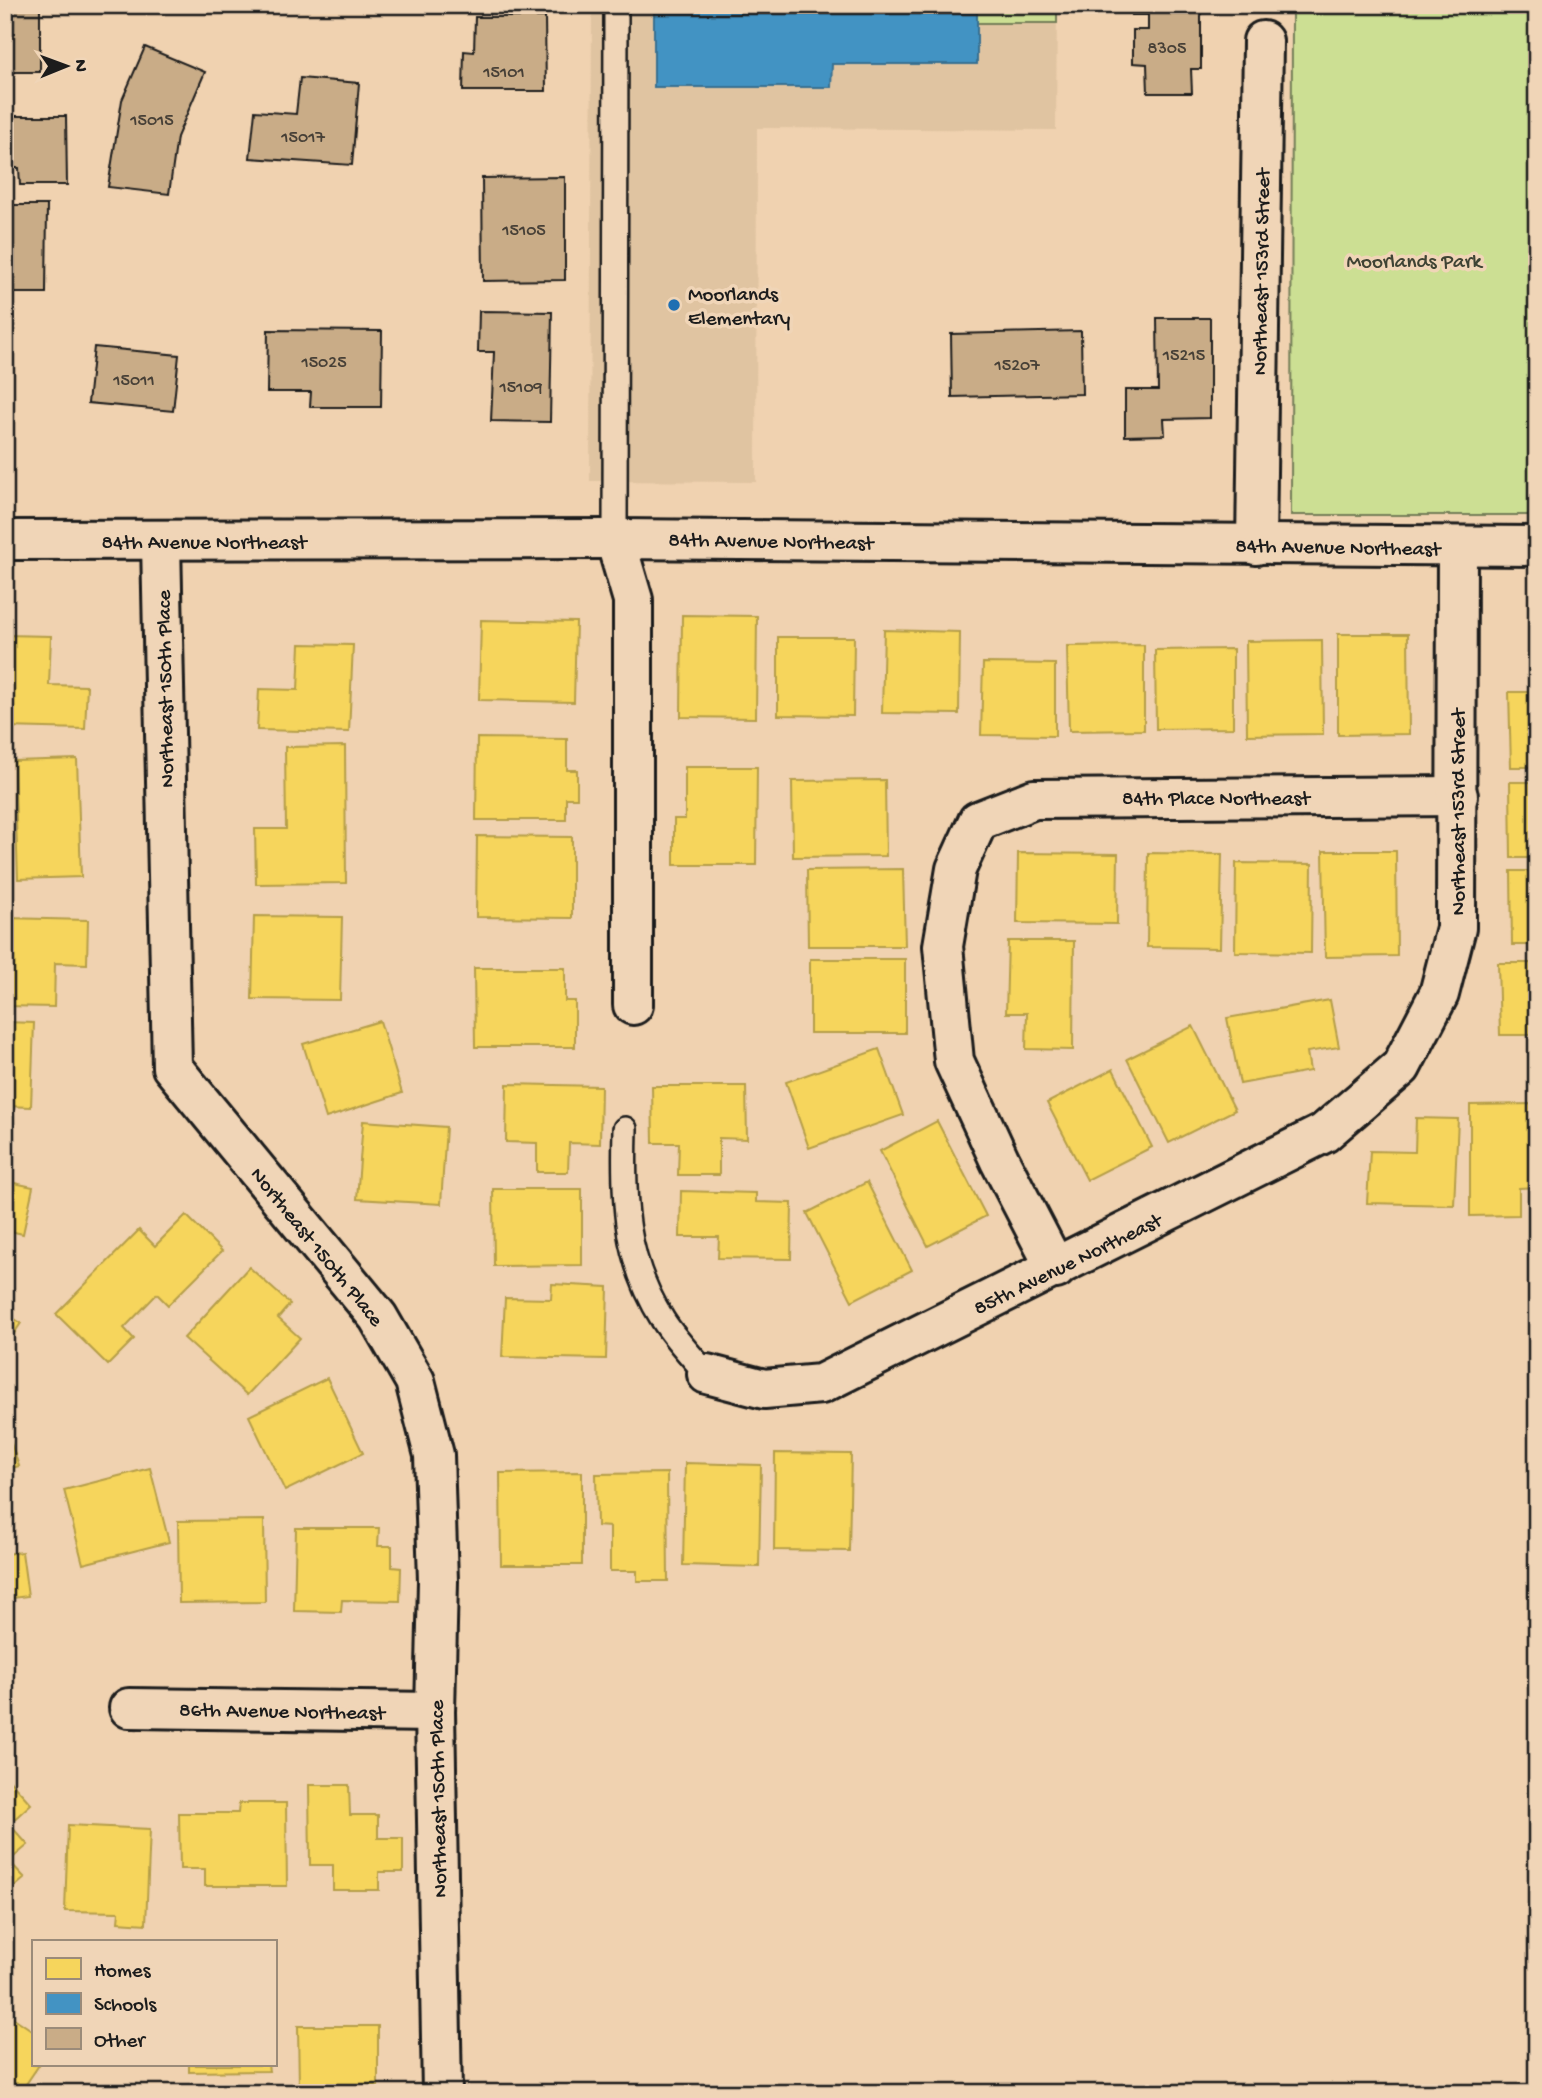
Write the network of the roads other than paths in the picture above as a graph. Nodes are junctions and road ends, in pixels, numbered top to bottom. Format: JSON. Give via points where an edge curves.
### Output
{"nodes":[{"id":1,"x":616,"y":5,"type":"edge"},
{"id":2,"x":1263,"y":41,"type":"dead end"},
{"id":3,"x":615,"y":539,"type":"junction"},
{"id":4,"x":5,"y":540,"type":"edge"},
{"id":5,"x":161,"y":542,"type":"junction"},
{"id":6,"x":1256,"y":545,"type":"junction"},
{"id":7,"x":1537,"y":546,"type":"edge"},
{"id":8,"x":1457,"y":547,"type":"junction"},
{"id":9,"x":1458,"y":796,"type":"junction"},
{"id":10,"x":633,"y":1005,"type":"dead end"},
{"id":11,"x":1401,"y":1067,"type":"joint"},
{"id":12,"x":625,"y":1129,"type":"dead end"},
{"id":13,"x":1056,"y":1269,"type":"junction"},
{"id":14,"x":707,"y":1374,"type":"joint"},
{"id":15,"x":129,"y":1708,"type":"dead end"},
{"id":16,"x":435,"y":1712,"type":"junction"},
{"id":17,"x":442,"y":2093,"type":"edge"}],
"edges":[{"from":1,"to":3,"type":"lane"},
{"from":2,"to":6,"type":"street","name":"Northeast 153rd Street"},
{"from":3,"to":5,"type":"street","name":"84th Avenue Northeast"},
{"from":3,"to":6,"type":"street","name":"84th Avenue Northeast"},
{"from":3,"to":10,"type":"street","via":[[633,600]]},
{"from":4,"to":5,"type":"street","name":"84th Avenue Northeast"},
{"from":5,"to":16,"type":"street","name":"Northeast 150th Place","via":[[172,1067],[378,1317],[415,1381],[433,1455],[438,1581]]},
{"from":6,"to":8,"type":"street","name":"84th Avenue Northeast"},
{"from":7,"to":8,"type":"street","name":"84th Avenue Northeast"},
{"from":8,"to":9,"type":"street","name":"Northeast 153rd Street"},
{"from":9,"to":11,"type":"street","name":"Northeast 153rd Street","via":[[1456,928],[1438,994]]},
{"from":9,"to":13,"type":"street","name":"84th Place Northeast","via":[[1034,799],[978,821],[956,869],[943,946],[954,1061]]},
{"from":11,"to":13,"type":"street","name":"85th Avenue Northeast","via":[[1324,1133]]},
{"from":12,"to":14,"type":"lane","via":[[623,1202],[634,1261],[663,1321]]},
{"from":13,"to":14,"type":"street","name":"85th Avenue Northeast","via":[[821,1384],[764,1389]]},
{"from":15,"to":16,"type":"street","name":"86th Avenue Northeast"},
{"from":16,"to":17,"type":"street","name":"Northeast 150th Place"}]}
